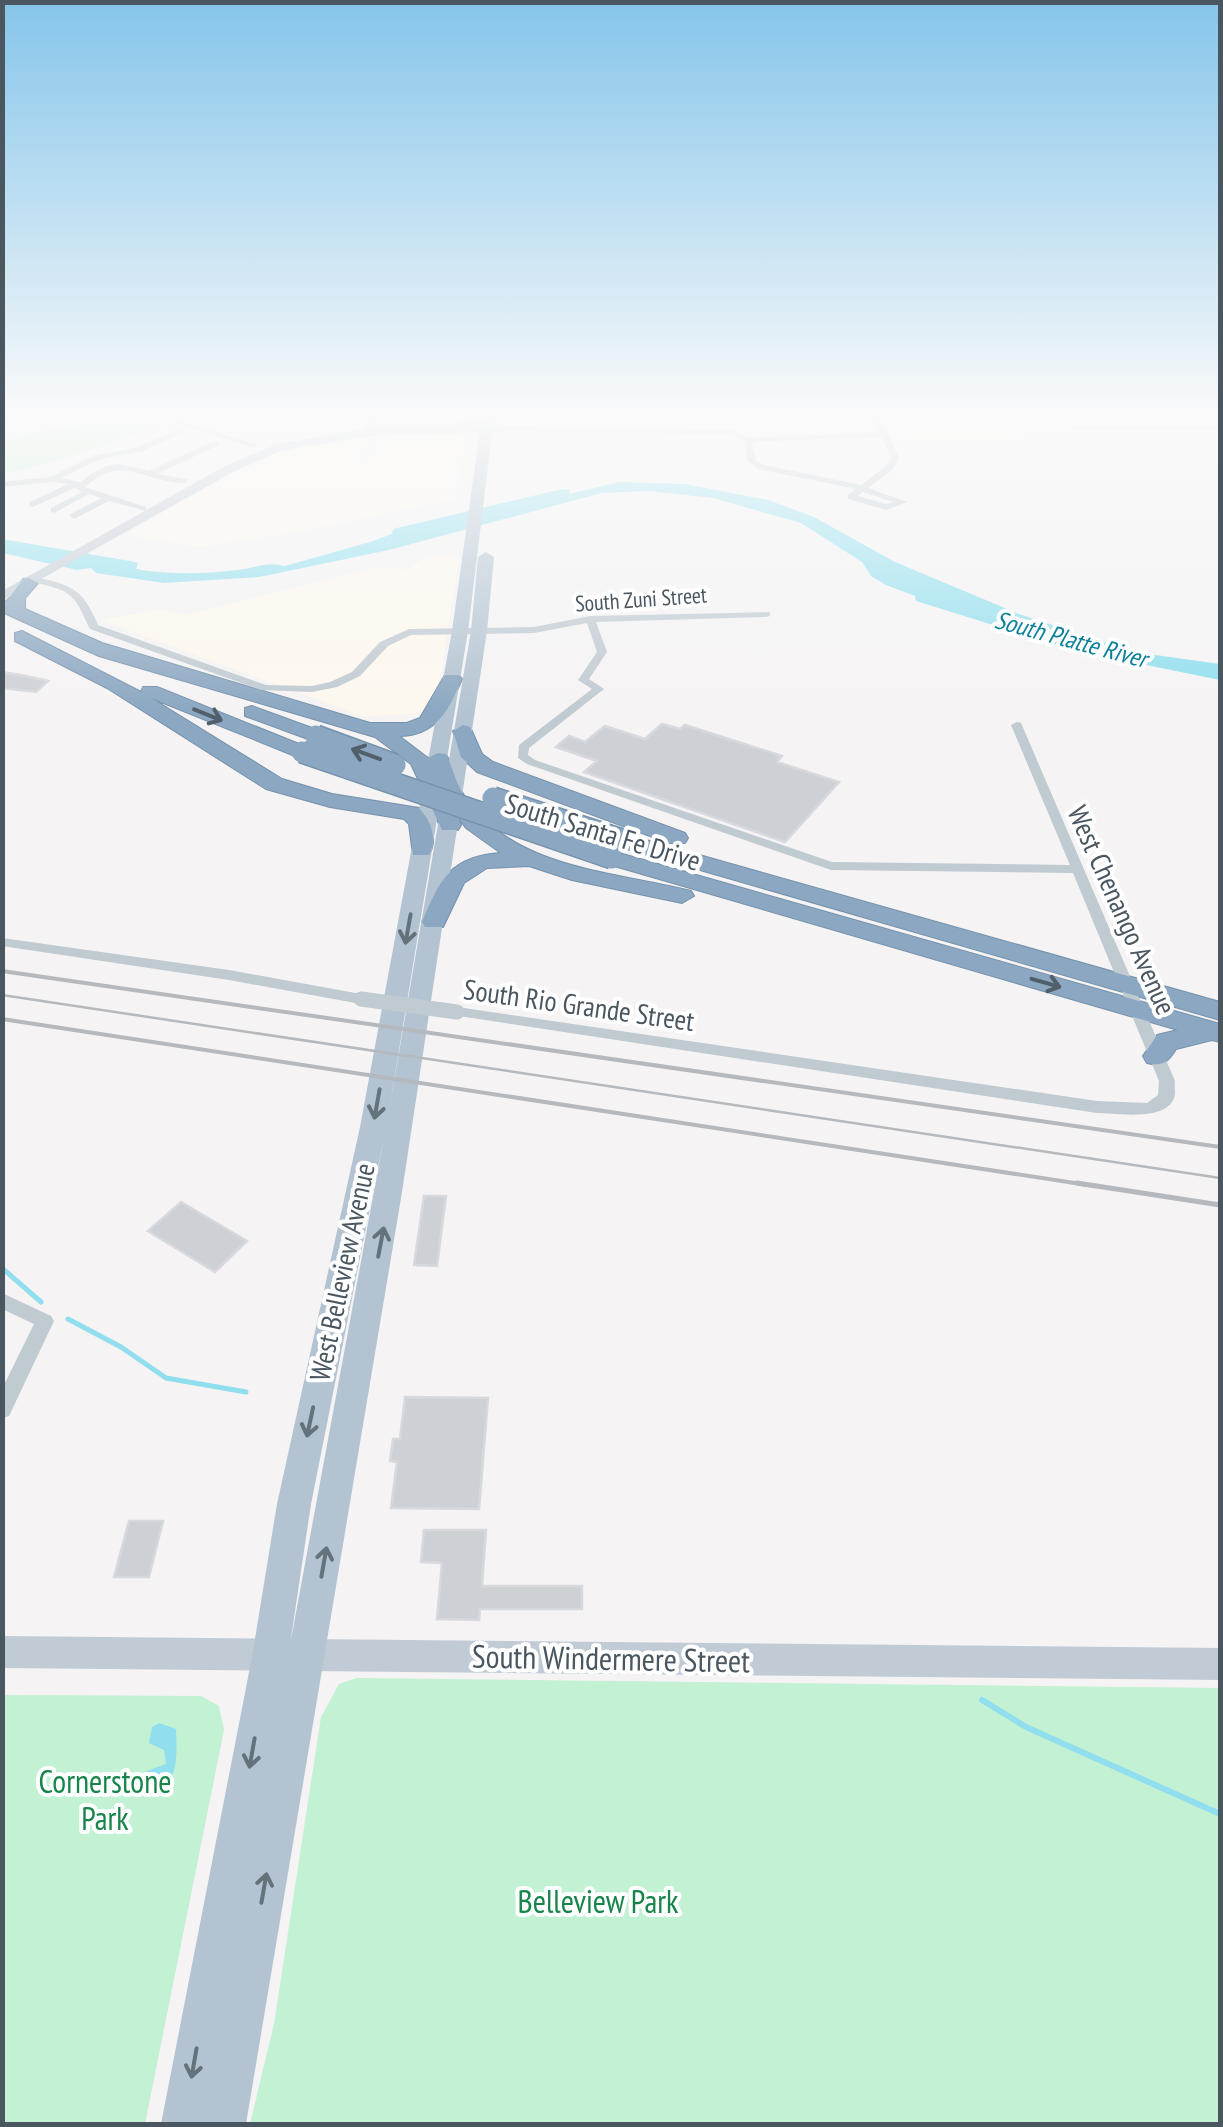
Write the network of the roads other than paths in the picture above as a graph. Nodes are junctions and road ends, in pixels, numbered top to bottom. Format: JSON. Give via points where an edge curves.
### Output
{"nodes":[{"id":1,"x":131,"y":516,"type":"edge"},
{"id":2,"x":137,"y":516,"type":"edge"},
{"id":3,"x":481,"y":516,"type":"edge"},
{"id":4,"x":93,"y":543,"type":"junction"},
{"id":5,"x":38,"y":576,"type":"junction"},
{"id":6,"x":5,"y":598,"type":"edge"},
{"id":7,"x":766,"y":614,"type":"dead end"},
{"id":8,"x":590,"y":619,"type":"junction"},
{"id":9,"x":470,"y":631,"type":"junction"},
{"id":10,"x":13,"y":632,"type":"edge"},
{"id":11,"x":88,"y":644,"type":"junction"},
{"id":12,"x":452,"y":680,"type":"junction"},
{"id":13,"x":340,"y":719,"type":"junction"},
{"id":14,"x":1017,"y":725,"type":"dead end"},
{"id":15,"x":463,"y":730,"type":"junction"},
{"id":16,"x":309,"y":744,"type":"junction"},
{"id":17,"x":260,"y":777,"type":"junction"},
{"id":18,"x":442,"y":787,"type":"junction"},
{"id":19,"x":573,"y":800,"type":"junction"},
{"id":20,"x":450,"y":825,"type":"joint"},
{"id":21,"x":618,"y":849,"type":"junction"},
{"id":22,"x":421,"y":850,"type":"junction"},
{"id":23,"x":552,"y":866,"type":"junction"},
{"id":24,"x":1076,"y":869,"type":"junction"},
{"id":25,"x":434,"y":922,"type":"junction"},
{"id":26,"x":976,"y":940,"type":"junction"},
{"id":27,"x":2,"y":942,"type":"edge"},
{"id":28,"x":952,"y":957,"type":"junction"},
{"id":29,"x":1134,"y":997,"type":"junction"},
{"id":30,"x":1219,"y":1025,"type":"edge"},
{"id":31,"x":1157,"y":1056,"type":"junction"},
{"id":32,"x":1150,"y":1108,"type":"joint"},
{"id":33,"x":2,"y":1300,"type":"edge"},
{"id":34,"x":2,"y":1410,"type":"edge"},
{"id":35,"x":2,"y":1652,"type":"edge"},
{"id":36,"x":286,"y":1657,"type":"junction"},
{"id":37,"x":1220,"y":1664,"type":"edge"},
{"id":38,"x":183,"y":2124,"type":"edge"},
{"id":39,"x":224,"y":2124,"type":"edge"}],
"edges":[{"from":1,"to":4,"type":"street"},
{"from":2,"to":4,"type":"street"},
{"from":3,"to":9,"type":"main road","name":"West Belleview Avenue"},
{"from":4,"to":5,"type":"street"},
{"from":5,"to":6,"type":"highway"},
{"from":5,"to":6,"type":"highway","via":[[16,597]]},
{"from":5,"to":9,"type":"street","name":"South Zuni Street","via":[[81,595],[94,627],[265,688],[333,685],[400,635]]},
{"from":6,"to":11,"type":"highway","name":"South Santa Fe Drive"},
{"from":7,"to":8,"type":"street","name":"South Zuni Street"},
{"from":8,"to":9,"type":"street","name":"South Zuni Street","via":[[534,630]]},
{"from":8,"to":24,"type":"street","via":[[602,652],[583,680],[599,689],[523,747],[522,756],[531,762],[830,866]]},
{"from":9,"to":12,"type":"main road","name":"West Belleview Avenue"},
{"from":9,"to":15,"type":"main road","name":"West Belleview Avenue"},
{"from":10,"to":16,"type":"highway","name":"South Santa Fe Drive","one_way":true},
{"from":10,"to":17,"type":"highway","via":[[114,684]]},
{"from":11,"to":13,"type":"highway"},
{"from":11,"to":16,"type":"highway","name":"South Santa Fe Drive"},
{"from":12,"to":13,"type":"highway","via":[[437,716],[426,725],[392,730]]},
{"from":12,"to":18,"type":"main road","name":"West Belleview Avenue"},
{"from":13,"to":18,"type":"highway","via":[[405,746]]},
{"from":14,"to":24,"type":"street","name":"West Chenango Avenue"},
{"from":15,"to":18,"type":"main road","name":"West Belleview Avenue"},
{"from":15,"to":19,"type":"highway","via":[[478,763]]},
{"from":16,"to":21,"type":"highway","name":"South Santa Fe Drive","bridge":true},
{"from":17,"to":18,"type":"highway","via":[[300,792],[368,802]]},
{"from":17,"to":22,"type":"highway","via":[[316,797],[411,812],[420,822]]},
{"from":18,"to":19,"type":"highway","via":[[506,786]]},
{"from":18,"to":20,"type":"highway"},
{"from":18,"to":22,"type":"main road","name":"West Belleview Avenue"},
{"from":18,"to":23,"type":"highway","via":[[489,838]]},
{"from":19,"to":26,"type":"highway"},
{"from":20,"to":25,"type":"main road","name":"West Belleview Avenue"},
{"from":21,"to":26,"type":"highway","name":"South Santa Fe Drive"},
{"from":21,"to":28,"type":"highway","name":"South Santa Fe Drive"},
{"from":22,"to":36,"type":"main road","name":"West Belleview Avenue","one_way":true,"via":[[369,1145],[294,1504]]},
{"from":23,"to":25,"type":"highway","via":[[500,860],[470,865],[453,878]]},
{"from":23,"to":28,"type":"highway"},
{"from":24,"to":29,"type":"street","name":"West Chenango Avenue"},
{"from":36,"to":25,"type":"main road","name":"West Belleview Avenue","one_way":true,"via":[[316,1605]]},
{"from":26,"to":29,"type":"highway","name":"South Santa Fe Drive"},
{"from":27,"to":32,"type":"street","name":"South Rio Grande Street","bridge":true,"via":[[1097,1107]]},
{"from":28,"to":29,"type":"highway","name":"South Santa Fe Drive","one_way":true},
{"from":29,"to":30,"type":"highway","name":"South Santa Fe Drive"},
{"from":29,"to":31,"type":"street","name":"West Chenango Avenue"},
{"from":30,"to":31,"type":"highway","via":[[1167,1042]]},
{"from":31,"to":32,"type":"street","name":"West Chenango Avenue","via":[[1166,1098]]},
{"from":33,"to":34,"type":"street","via":[[45,1321]]},
{"from":35,"to":36,"type":"street","name":"South Windermere Street"},
{"from":36,"to":37,"type":"street","name":"South Windermere Street"},
{"from":36,"to":38,"type":"main road","name":"West Belleview Avenue","one_way":true},
{"from":39,"to":36,"type":"main road","name":"West Belleview Avenue","one_way":true}]}
